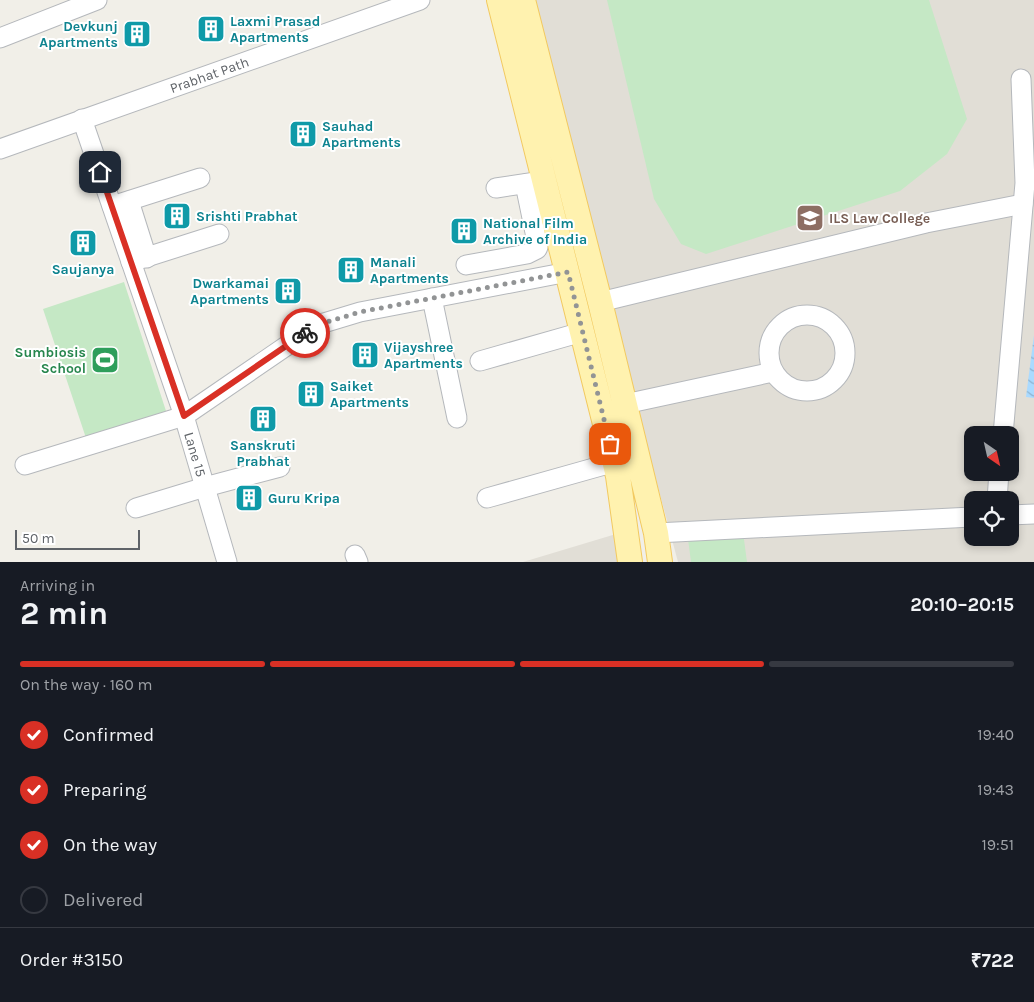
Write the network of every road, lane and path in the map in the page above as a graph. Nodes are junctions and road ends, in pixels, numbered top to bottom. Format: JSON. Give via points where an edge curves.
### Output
{"nodes":[{"id":1,"x":97,"y":0,"type":"edge"},
{"id":2,"x":420,"y":0,"type":"edge"},
{"id":3,"x":499,"y":0,"type":"edge"},
{"id":4,"x":523,"y":0,"type":"edge"},
{"id":5,"x":0,"y":38,"type":"edge"},
{"id":6,"x":1021,"y":79,"type":"dead end"},
{"id":7,"x":82,"y":119,"type":"junction"},
{"id":8,"x":0,"y":149,"type":"edge"},
{"id":9,"x":200,"y":178,"type":"dead end"},
{"id":10,"x":535,"y":182,"type":"junction"},
{"id":11,"x":496,"y":188,"type":"dead end"},
{"id":12,"x":120,"y":204,"type":"junction"},
{"id":13,"x":1023,"y":204,"type":"junction"},
{"id":14,"x":219,"y":234,"type":"dead end"},
{"id":15,"x":139,"y":260,"type":"junction"},
{"id":16,"x":466,"y":265,"type":"dead end"},
{"id":17,"x":568,"y":272,"type":"junction"},
{"id":18,"x":432,"y":298,"type":"junction"},
{"id":19,"x":600,"y":302,"type":"junction"},
{"id":20,"x":582,"y":332,"type":"junction"},
{"id":21,"x":480,"y":361,"type":"dead end"},
{"id":22,"x":773,"y":372,"type":"junction"},
{"id":23,"x":625,"y":404,"type":"junction"},
{"id":24,"x":184,"y":416,"type":"junction"},
{"id":25,"x":457,"y":418,"type":"dead end"},
{"id":26,"x":1004,"y":426,"type":"edge"},
{"id":27,"x":615,"y":462,"type":"junction"},
{"id":28,"x":25,"y":465,"type":"dead end"},
{"id":29,"x":280,"y":466,"type":"dead end"},
{"id":30,"x":205,"y":487,"type":"junction"},
{"id":31,"x":487,"y":498,"type":"dead end"},
{"id":32,"x":136,"y":508,"type":"dead end"},
{"id":33,"x":1034,"y":514,"type":"edge"},
{"id":34,"x":1019,"y":515,"type":"edge"},
{"id":35,"x":964,"y":517,"type":"edge"},
{"id":36,"x":656,"y":533,"type":"junction"},
{"id":37,"x":227,"y":562,"type":"edge"},
{"id":38,"x":630,"y":562,"type":"edge"},
{"id":39,"x":660,"y":562,"type":"edge"}],
"edges":[{"from":1,"to":5,"type":"street"},
{"from":2,"to":7,"type":"street","name":"Prabhat Path"},
{"from":3,"to":10,"type":"main road"},
{"from":4,"to":19,"type":"main road"},
{"from":6,"to":13,"type":"street"},
{"from":7,"to":8,"type":"street","name":"Prabhat Path"},
{"from":7,"to":12,"type":"street","name":"Lane 15"},
{"from":9,"to":12,"type":"street"},
{"from":10,"to":11,"type":"street"},
{"from":10,"to":16,"type":"street","via":[[537,250]]},
{"from":10,"to":17,"type":"main road"},
{"from":12,"to":15,"type":"street","name":"Lane 15"},
{"from":13,"to":19,"type":"street","via":[[926,223]]},
{"from":13,"to":26,"type":"street"},
{"from":14,"to":15,"type":"street"},
{"from":15,"to":24,"type":"street","name":"Lane 15"},
{"from":17,"to":18,"type":"street"},
{"from":17,"to":20,"type":"main road"},
{"from":18,"to":24,"type":"street","via":[[360,312],[317,325]]},
{"from":18,"to":25,"type":"street"},
{"from":19,"to":23,"type":"main road"},
{"from":20,"to":21,"type":"street"},
{"from":20,"to":27,"type":"main road"},
{"from":22,"to":22,"type":"street","via":[[768,359],[771,339],[783,323],[794,316],[808,314],[821,317],[841,334],[845,360],[831,383],[806,392],[792,389]]},
{"from":22,"to":23,"type":"street"},
{"from":23,"to":36,"type":"main road"},
{"from":24,"to":28,"type":"street"},
{"from":24,"to":30,"type":"street","name":"Lane 15"},
{"from":27,"to":31,"type":"street"},
{"from":27,"to":38,"type":"main road"},
{"from":29,"to":30,"type":"street"},
{"from":30,"to":32,"type":"street"},
{"from":30,"to":37,"type":"street","name":"Lane 15"},
{"from":33,"to":34,"type":"street"},
{"from":35,"to":36,"type":"street"},
{"from":36,"to":39,"type":"main road"}]}
